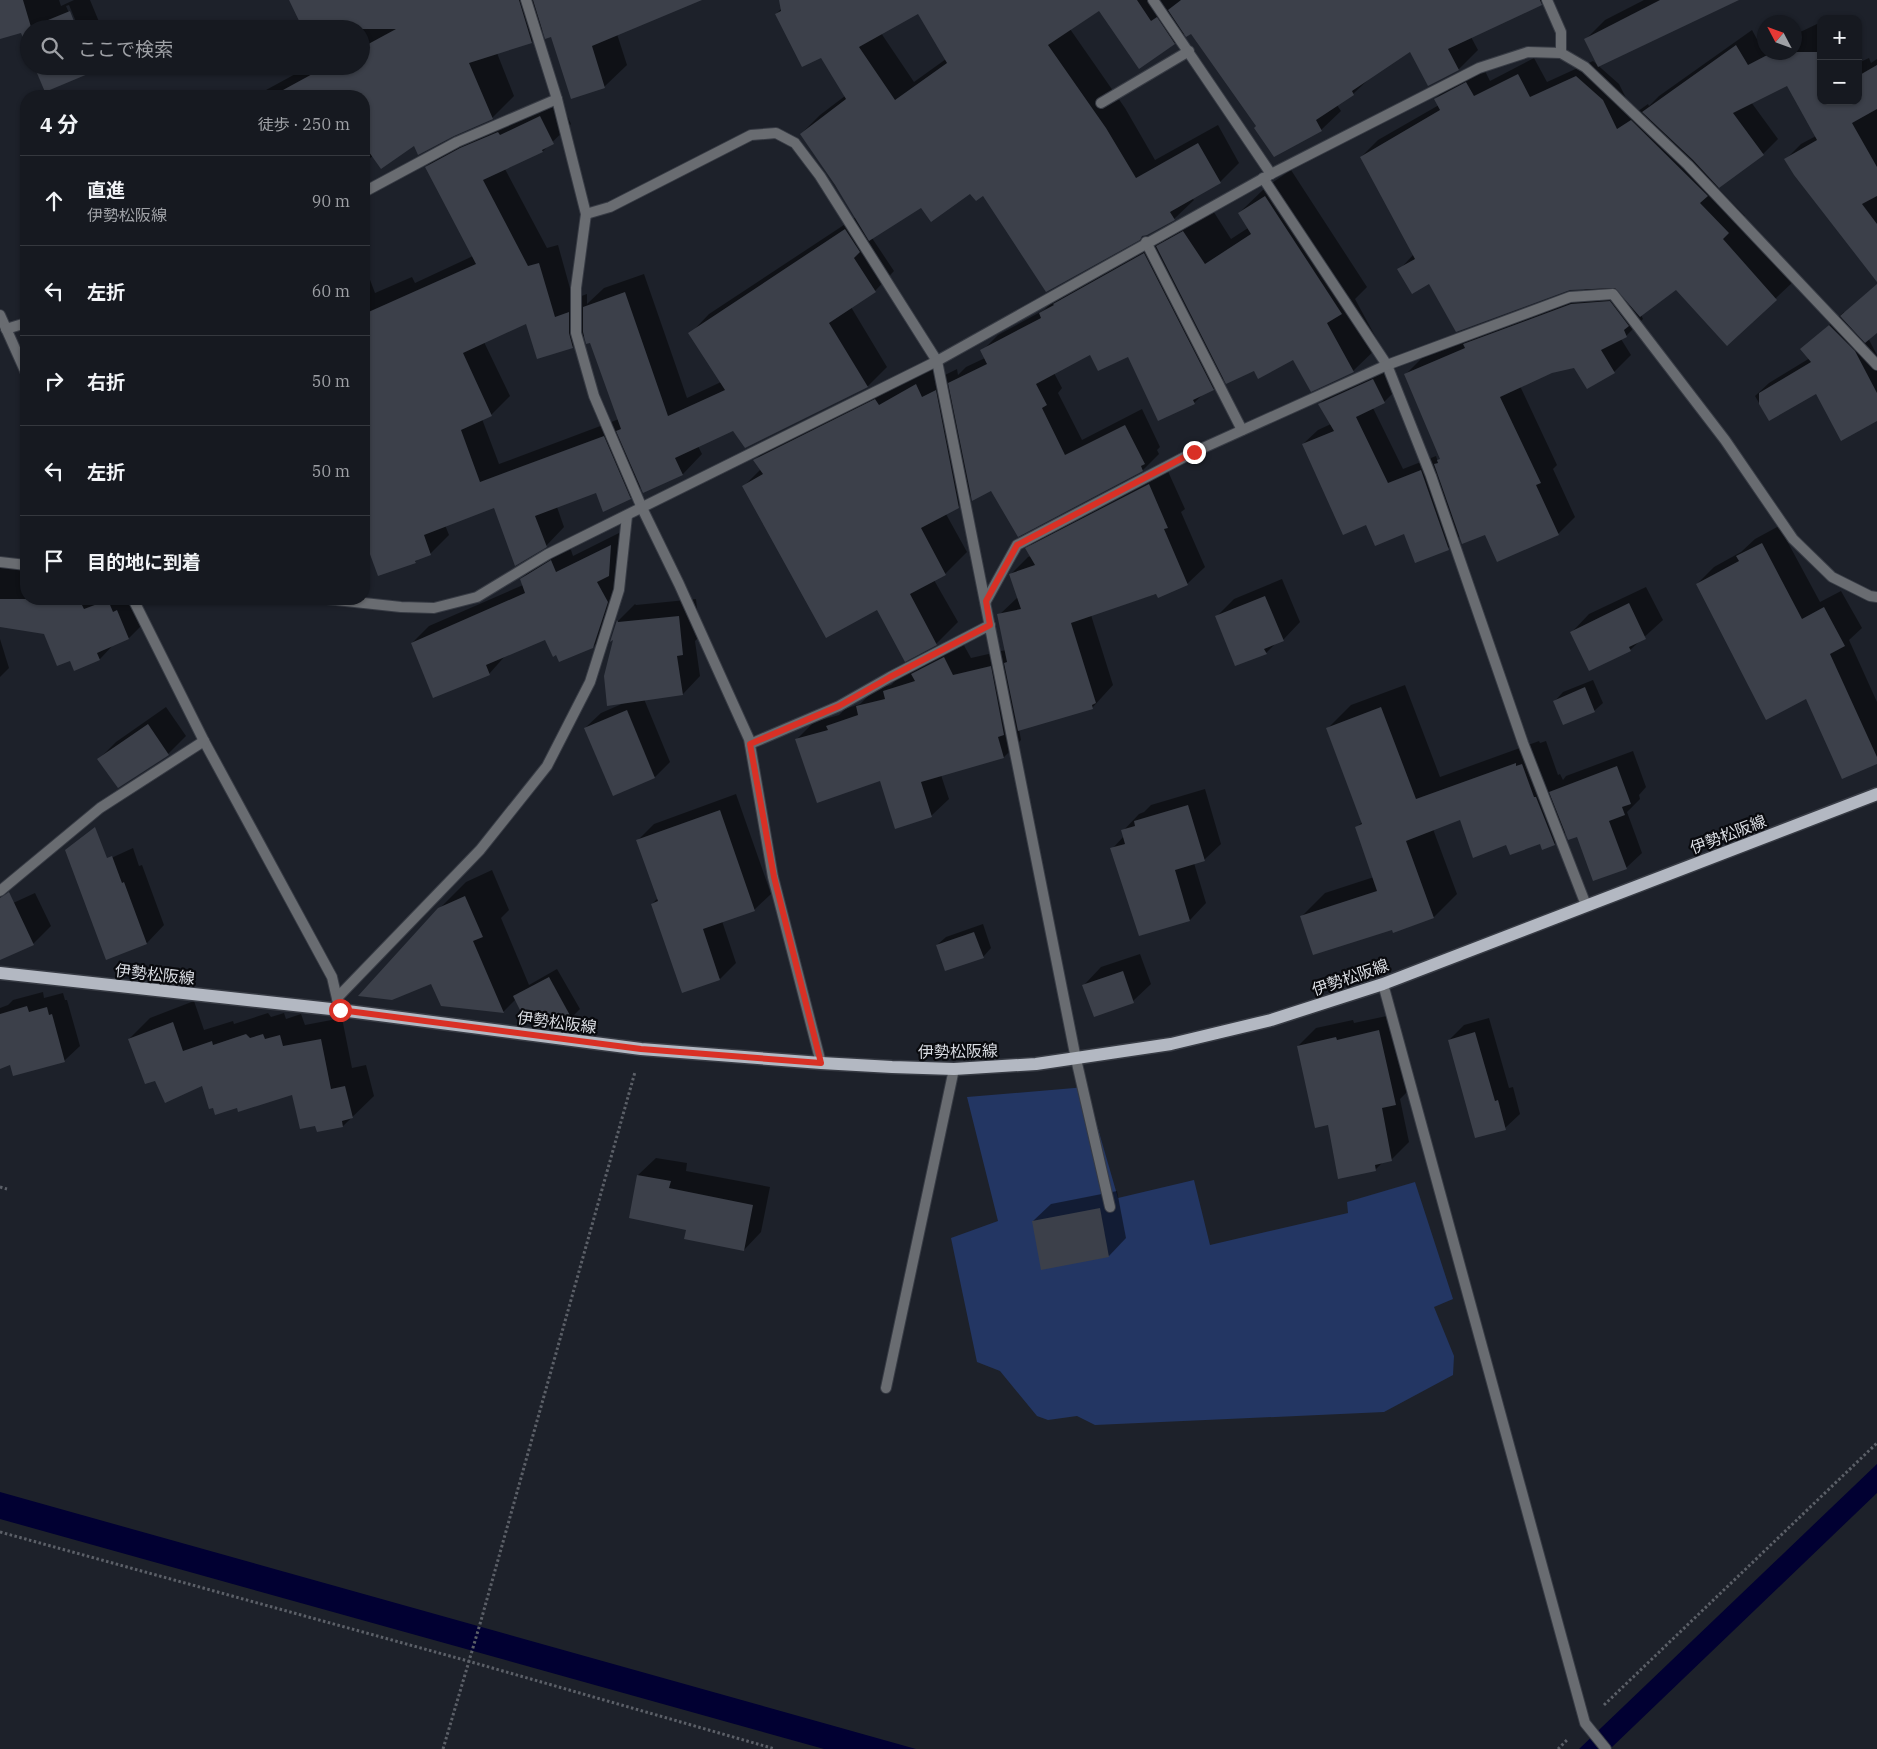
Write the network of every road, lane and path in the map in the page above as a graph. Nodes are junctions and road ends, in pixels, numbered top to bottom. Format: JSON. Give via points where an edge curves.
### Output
{"nodes":[{"id":1,"x":526,"y":0,"type":"edge"},
{"id":2,"x":1153,"y":0,"type":"edge"},
{"id":3,"x":1547,"y":0,"type":"edge"},
{"id":4,"x":1189,"y":51,"type":"junction"},
{"id":5,"x":1561,"y":53,"type":"junction"},
{"id":6,"x":557,"y":99,"type":"junction"},
{"id":7,"x":1102,"y":103,"type":"dead end"},
{"id":8,"x":1267,"y":176,"type":"junction"},
{"id":9,"x":370,"y":189,"type":"edge"},
{"id":10,"x":586,"y":214,"type":"junction"},
{"id":11,"x":1146,"y":242,"type":"junction"},
{"id":12,"x":0,"y":315,"type":"edge"},
{"id":13,"x":20,"y":325,"type":"edge"},
{"id":14,"x":6,"y":329,"type":"junction"},
{"id":15,"x":20,"y":360,"type":"edge"},
{"id":16,"x":938,"y":360,"type":"junction"},
{"id":17,"x":1877,"y":364,"type":"edge"},
{"id":18,"x":1387,"y":365,"type":"junction"},
{"id":19,"x":1242,"y":430,"type":"junction"},
{"id":20,"x":642,"y":508,"type":"junction"},
{"id":21,"x":627,"y":516,"type":"junction"},
{"id":22,"x":0,"y":562,"type":"edge"},
{"id":23,"x":20,"y":564,"type":"edge"},
{"id":24,"x":1877,"y":596,"type":"edge"},
{"id":25,"x":986,"y":601,"type":"junction"},
{"id":26,"x":370,"y":604,"type":"edge"},
{"id":27,"x":136,"y":605,"type":"edge"},
{"id":28,"x":990,"y":625,"type":"junction"},
{"id":29,"x":204,"y":741,"type":"junction"},
{"id":30,"x":750,"y":744,"type":"junction"},
{"id":31,"x":1877,"y":794,"type":"edge"},
{"id":32,"x":0,"y":891,"type":"edge"},
{"id":33,"x":1586,"y":905,"type":"junction"},
{"id":34,"x":0,"y":973,"type":"edge"},
{"id":35,"x":1383,"y":984,"type":"junction"},
{"id":36,"x":338,"y":1004,"type":"junction"},
{"id":37,"x":641,"y":1049,"type":"junction"},
{"id":38,"x":1076,"y":1059,"type":"junction"},
{"id":39,"x":821,"y":1063,"type":"junction"},
{"id":40,"x":954,"y":1068,"type":"junction"},
{"id":41,"x":0,"y":1188,"type":"edge"},
{"id":42,"x":7,"y":1189,"type":"dead end"},
{"id":43,"x":1110,"y":1207,"type":"dead end"},
{"id":44,"x":886,"y":1388,"type":"dead end"},
{"id":45,"x":1877,"y":1442,"type":"edge"},
{"id":46,"x":0,"y":1532,"type":"edge"},
{"id":47,"x":468,"y":1661,"type":"junction"},
{"id":48,"x":1587,"y":1726,"type":"junction"},
{"id":49,"x":443,"y":1749,"type":"edge"},
{"id":50,"x":776,"y":1749,"type":"edge"},
{"id":51,"x":1606,"y":1749,"type":"edge"}],
"edges":[{"from":1,"to":6,"type":"street"},
{"from":2,"to":4,"type":"street"},
{"from":3,"to":5,"type":"street","via":[[1561,32]]},
{"from":4,"to":7,"type":"street"},
{"from":4,"to":8,"type":"street"},
{"from":5,"to":8,"type":"street","via":[[1528,52],[1479,68]]},
{"from":5,"to":17,"type":"street","via":[[1585,67],[1688,165]]},
{"from":6,"to":9,"type":"street","via":[[457,142]]},
{"from":6,"to":10,"type":"street"},
{"from":8,"to":11,"type":"street"},
{"from":8,"to":18,"type":"street"},
{"from":10,"to":16,"type":"street","via":[[610,207],[751,135],[776,133],[795,144],[820,176]]},
{"from":10,"to":20,"type":"street","via":[[576,288],[576,334],[594,396]]},
{"from":11,"to":16,"type":"street"},
{"from":11,"to":19,"type":"street"},
{"from":12,"to":14,"type":"street"},
{"from":13,"to":14,"type":"street"},
{"from":14,"to":15,"type":"street"},
{"from":16,"to":20,"type":"street"},
{"from":16,"to":25,"type":"street"},
{"from":18,"to":19,"type":"street"},
{"from":18,"to":24,"type":"street","via":[[1570,297],[1613,294],[1725,440],[1793,540],[1832,576],[1870,596]]},
{"from":18,"to":33,"type":"street","via":[[1431,476],[1523,744]]},
{"from":19,"to":25,"type":"street","via":[[1017,545]]},
{"from":20,"to":21,"type":"street"},
{"from":20,"to":30,"type":"street"},
{"from":21,"to":26,"type":"street","via":[[548,554],[477,597],[434,608]]},
{"from":21,"to":36,"type":"street","via":[[619,590],[592,672],[547,766],[480,850]]},
{"from":22,"to":23,"type":"street"},
{"from":25,"to":28,"type":"street"},
{"from":27,"to":29,"type":"street"},
{"from":28,"to":30,"type":"street","via":[[839,706]]},
{"from":28,"to":38,"type":"street"},
{"from":29,"to":32,"type":"street","via":[[100,808]]},
{"from":29,"to":36,"type":"street","via":[[332,977]]},
{"from":30,"to":39,"type":"street","via":[[774,877]]},
{"from":31,"to":33,"type":"main road","name":"伊勢松阪線"},
{"from":33,"to":35,"type":"main road","name":"伊勢松阪線"},
{"from":34,"to":36,"type":"main road","name":"伊勢松阪線"},
{"from":35,"to":38,"type":"main road","name":"伊勢松阪線","via":[[1271,1020],[1171,1044]]},
{"from":35,"to":48,"type":"street"},
{"from":36,"to":37,"type":"main road","name":"伊勢松阪線"},
{"from":37,"to":39,"type":"main road","name":"伊勢松阪線"},
{"from":37,"to":47,"type":"path"},
{"from":38,"to":40,"type":"main road","name":"伊勢松阪線","via":[[989,1068]]},
{"from":38,"to":43,"type":"street"},
{"from":39,"to":40,"type":"main road","name":"伊勢松阪線"},
{"from":40,"to":44,"type":"street"},
{"from":41,"to":42,"type":"path"},
{"from":45,"to":48,"type":"path"},
{"from":46,"to":47,"type":"path"},
{"from":47,"to":49,"type":"path"},
{"from":47,"to":50,"type":"path"},
{"from":48,"to":51,"type":"street"}]}
